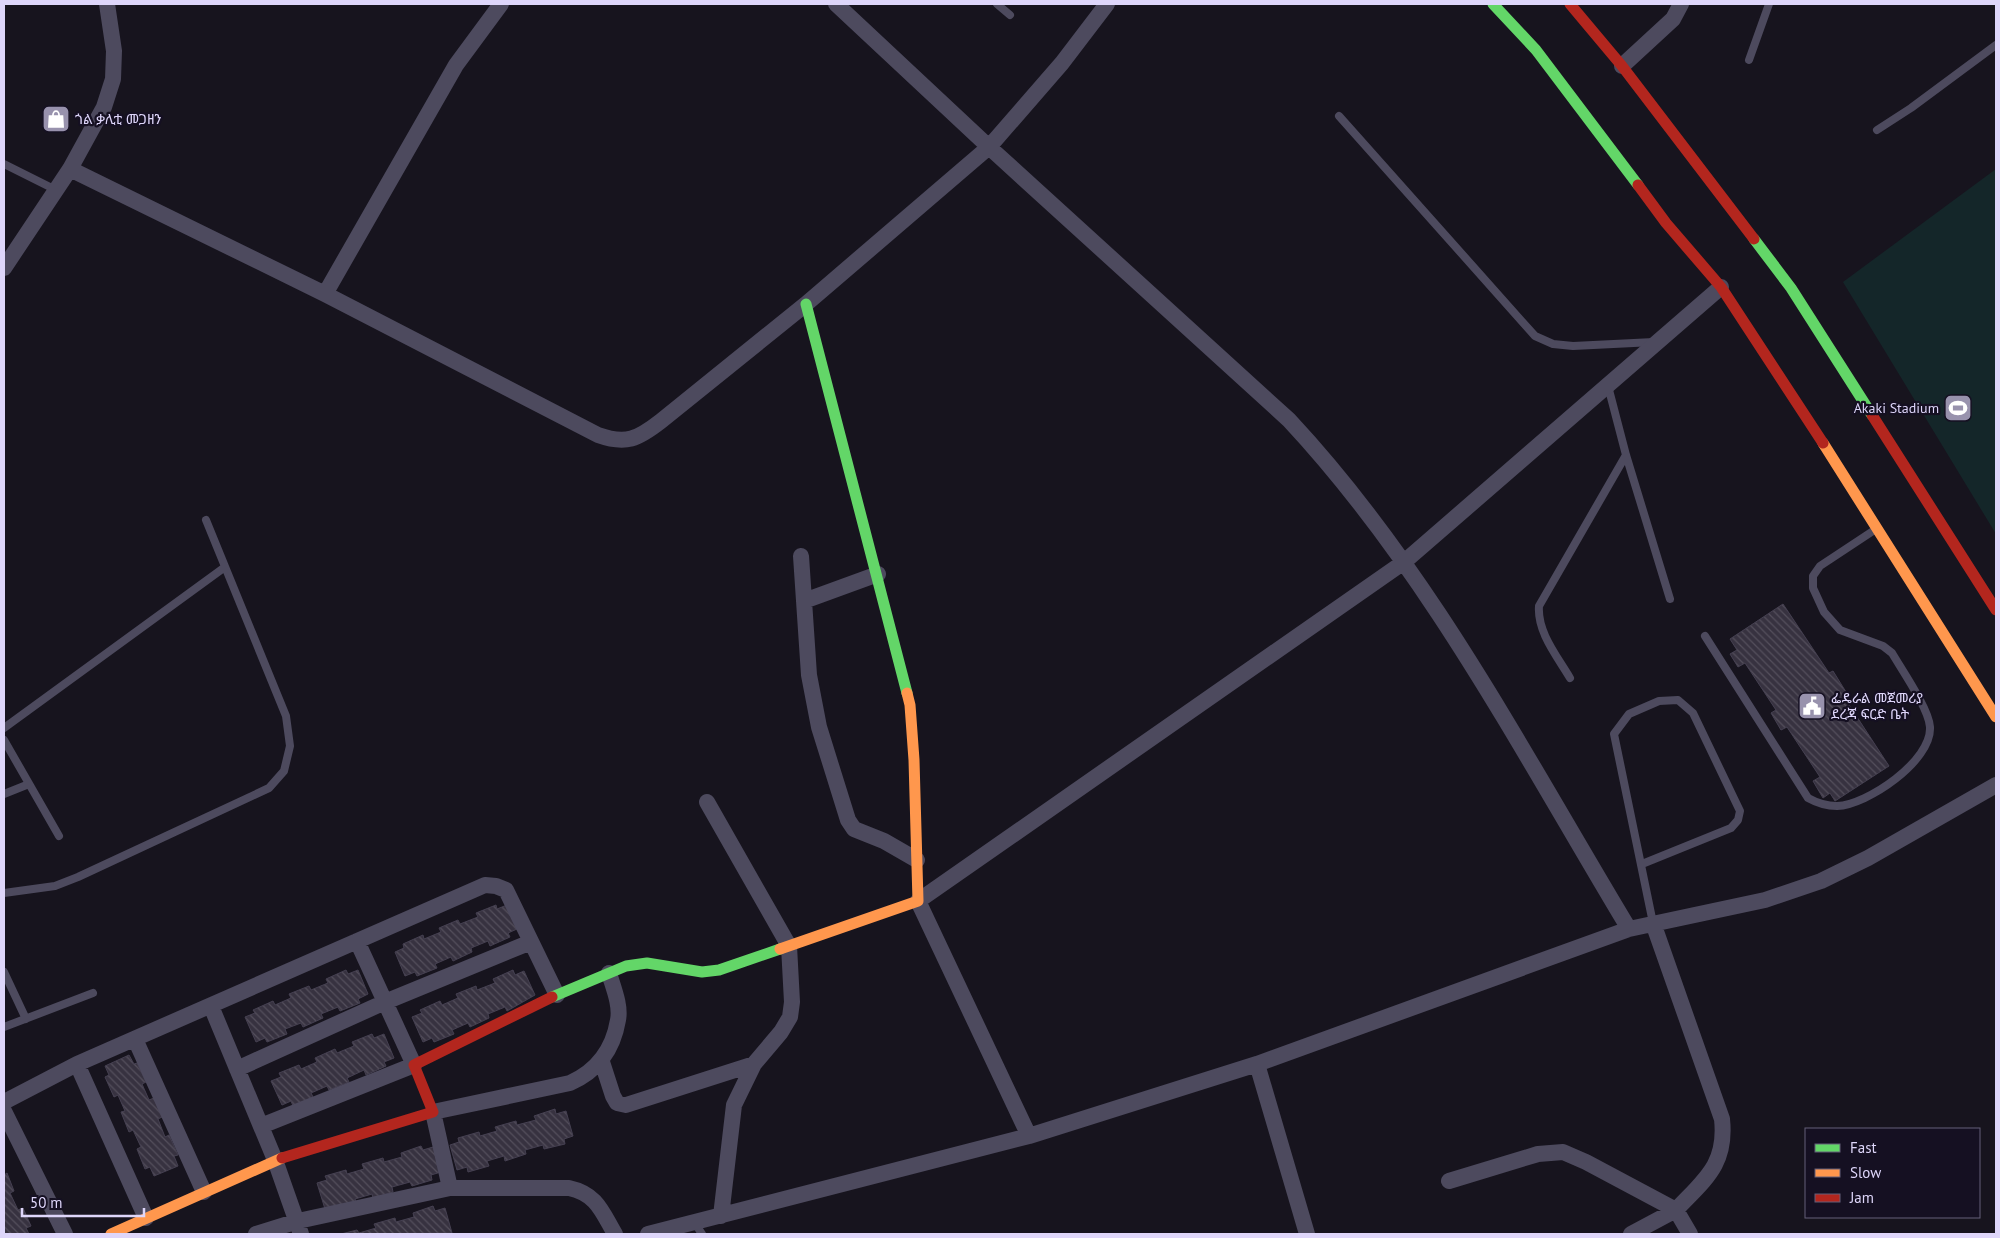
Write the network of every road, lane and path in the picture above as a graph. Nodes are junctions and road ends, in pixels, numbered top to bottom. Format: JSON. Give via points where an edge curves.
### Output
{"nodes":[{"id":1,"x":107,"y":4,"type":"edge"},
{"id":2,"x":501,"y":4,"type":"edge"},
{"id":3,"x":836,"y":4,"type":"edge"},
{"id":4,"x":997,"y":4,"type":"edge"},
{"id":5,"x":1107,"y":4,"type":"edge"},
{"id":6,"x":1493,"y":4,"type":"edge"},
{"id":7,"x":1570,"y":4,"type":"edge"},
{"id":8,"x":1681,"y":4,"type":"edge"},
{"id":9,"x":1769,"y":4,"type":"edge"},
{"id":10,"x":1010,"y":15,"type":"dead end"},
{"id":11,"x":1996,"y":45,"type":"edge"},
{"id":12,"x":1749,"y":60,"type":"dead end"},
{"id":13,"x":1622,"y":66,"type":"junction"},
{"id":14,"x":1339,"y":116,"type":"dead end"},
{"id":15,"x":1876,"y":130,"type":"dead end"},
{"id":16,"x":989,"y":147,"type":"junction"},
{"id":17,"x":4,"y":164,"type":"edge"},
{"id":18,"x":70,"y":169,"type":"junction"},
{"id":19,"x":56,"y":190,"type":"junction"},
{"id":20,"x":4,"y":268,"type":"edge"},
{"id":21,"x":1721,"y":287,"type":"junction"},
{"id":22,"x":326,"y":294,"type":"junction"},
{"id":23,"x":806,"y":304,"type":"junction"},
{"id":24,"x":1658,"y":342,"type":"junction"},
{"id":25,"x":1608,"y":386,"type":"junction"},
{"id":26,"x":1626,"y":455,"type":"junction"},
{"id":27,"x":206,"y":520,"type":"dead end"},
{"id":28,"x":1878,"y":528,"type":"junction"},
{"id":29,"x":801,"y":556,"type":"dead end"},
{"id":30,"x":1404,"y":562,"type":"junction"},
{"id":31,"x":225,"y":567,"type":"junction"},
{"id":32,"x":878,"y":574,"type":"junction"},
{"id":33,"x":1670,"y":599,"type":"dead end"},
{"id":34,"x":804,"y":601,"type":"junction"},
{"id":35,"x":1996,"y":610,"type":"edge"},
{"id":36,"x":1705,"y":636,"type":"dead end"},
{"id":37,"x":1570,"y":678,"type":"dead end"},
{"id":38,"x":1996,"y":717,"type":"edge"},
{"id":39,"x":4,"y":728,"type":"edge"},
{"id":40,"x":4,"y":740,"type":"edge"},
{"id":41,"x":29,"y":784,"type":"junction"},
{"id":42,"x":1996,"y":785,"type":"edge"},
{"id":43,"x":4,"y":794,"type":"edge"},
{"id":44,"x":707,"y":802,"type":"dead end"},
{"id":45,"x":59,"y":836,"type":"dead end"},
{"id":46,"x":917,"y":860,"type":"junction"},
{"id":47,"x":1642,"y":864,"type":"junction"},
{"id":48,"x":4,"y":893,"type":"edge"},
{"id":49,"x":918,"y":901,"type":"junction"},
{"id":50,"x":1653,"y":924,"type":"junction"},
{"id":51,"x":1629,"y":929,"type":"junction"},
{"id":52,"x":358,"y":942,"type":"junction"},
{"id":53,"x":531,"y":942,"type":"junction"},
{"id":54,"x":789,"y":946,"type":"junction"},
{"id":55,"x":4,"y":972,"type":"edge"},
{"id":56,"x":609,"y":974,"type":"junction"},
{"id":57,"x":93,"y":993,"type":"dead end"},
{"id":58,"x":557,"y":995,"type":"junction"},
{"id":59,"x":385,"y":1002,"type":"junction"},
{"id":60,"x":211,"y":1006,"type":"junction"},
{"id":61,"x":26,"y":1019,"type":"junction"},
{"id":62,"x":4,"y":1027,"type":"edge"},
{"id":63,"x":135,"y":1039,"type":"junction"},
{"id":64,"x":602,"y":1062,"type":"junction"},
{"id":65,"x":77,"y":1064,"type":"junction"},
{"id":66,"x":754,"y":1064,"type":"junction"},
{"id":67,"x":1257,"y":1064,"type":"junction"},
{"id":68,"x":414,"y":1065,"type":"junction"},
{"id":69,"x":238,"y":1069,"type":"junction"},
{"id":70,"x":4,"y":1102,"type":"edge"},
{"id":71,"x":4,"y":1111,"type":"edge"},
{"id":72,"x":433,"y":1112,"type":"junction"},
{"id":73,"x":261,"y":1126,"type":"junction"},
{"id":74,"x":1029,"y":1136,"type":"junction"},
{"id":75,"x":275,"y":1160,"type":"junction"},
{"id":76,"x":1449,"y":1181,"type":"dead end"},
{"id":77,"x":450,"y":1188,"type":"junction"},
{"id":78,"x":204,"y":1192,"type":"junction"},
{"id":79,"x":1676,"y":1210,"type":"junction"},
{"id":80,"x":721,"y":1216,"type":"junction"},
{"id":81,"x":146,"y":1218,"type":"junction"},
{"id":82,"x":299,"y":1228,"type":"edge"},
{"id":83,"x":698,"y":1228,"type":"edge"},
{"id":84,"x":65,"y":1234,"type":"edge"},
{"id":85,"x":111,"y":1234,"type":"edge"},
{"id":86,"x":256,"y":1234,"type":"edge"},
{"id":87,"x":615,"y":1234,"type":"edge"},
{"id":88,"x":648,"y":1234,"type":"edge"},
{"id":89,"x":1307,"y":1234,"type":"edge"},
{"id":90,"x":1631,"y":1234,"type":"edge"},
{"id":91,"x":1690,"y":1234,"type":"edge"}],
"edges":[{"from":1,"to":18,"type":"street","via":[[114,50],[114,79],[104,107]]},
{"from":2,"to":22,"type":"street","via":[[456,65]]},
{"from":3,"to":16,"type":"street"},
{"from":4,"to":10,"type":"lane"},
{"from":5,"to":16,"type":"street","via":[[1062,63]]},
{"from":6,"to":21,"type":"main road","via":[[1536,50],[1666,223]]},
{"from":7,"to":13,"type":"main road"},
{"from":8,"to":13,"type":"street","via":[[1673,18]]},
{"from":9,"to":12,"type":"lane"},
{"from":11,"to":15,"type":"lane"},
{"from":13,"to":35,"type":"main road","via":[[1791,288]]},
{"from":14,"to":24,"type":"lane","via":[[1535,336],[1553,344],[1573,346]]},
{"from":16,"to":23,"type":"street"},
{"from":16,"to":30,"type":"street","via":[[1289,420]]},
{"from":17,"to":19,"type":"lane"},
{"from":18,"to":19,"type":"street"},
{"from":18,"to":22,"type":"street"},
{"from":19,"to":20,"type":"street"},
{"from":21,"to":24,"type":"street"},
{"from":21,"to":28,"type":"main road"},
{"from":22,"to":23,"type":"street","via":[[615,441],[645,433]]},
{"from":23,"to":32,"type":"main road","via":[[849,475]]},
{"from":24,"to":25,"type":"street"},
{"from":25,"to":26,"type":"lane"},
{"from":25,"to":30,"type":"street"},
{"from":26,"to":33,"type":"lane"},
{"from":26,"to":37,"type":"lane","via":[[1538,606],[1541,629]]},
{"from":27,"to":31,"type":"lane"},
{"from":28,"to":36,"type":"lane","via":[[1820,566],[1813,576],[1813,588],[1824,612],[1840,630],[1883,646],[1892,653],[1928,716],[1931,729],[1927,747],[1905,774],[1870,795],[1839,806],[1820,804],[1808,798]]},
{"from":28,"to":38,"type":"main road"},
{"from":29,"to":34,"type":"street"},
{"from":30,"to":49,"type":"street"},
{"from":30,"to":51,"type":"street","via":[[1456,640]]},
{"from":31,"to":39,"type":"lane"},
{"from":31,"to":48,"type":"lane","via":[[286,716],[290,746],[284,771],[269,788],[78,878],[55,886]]},
{"from":32,"to":34,"type":"street"},
{"from":32,"to":46,"type":"main road","via":[[910,705]]},
{"from":34,"to":46,"type":"street","via":[[809,675],[819,727],[848,820],[854,829]]},
{"from":40,"to":41,"type":"lane"},
{"from":41,"to":43,"type":"lane"},
{"from":41,"to":45,"type":"lane"},
{"from":42,"to":50,"type":"street","via":[[1821,881],[1765,900]]},
{"from":44,"to":54,"type":"street"},
{"from":46,"to":49,"type":"main road"},
{"from":47,"to":47,"type":"lane","via":[[1731,828],[1740,811],[1693,713],[1678,700],[1659,701],[1629,714],[1614,734]]},
{"from":47,"to":50,"type":"lane"},
{"from":49,"to":54,"type":"main road"},
{"from":49,"to":74,"type":"street"},
{"from":50,"to":51,"type":"street"},
{"from":50,"to":79,"type":"street","via":[[1722,1119],[1724,1138],[1721,1154],[1709,1175]]},
{"from":51,"to":67,"type":"street"},
{"from":52,"to":53,"type":"street","via":[[485,885],[506,890]]},
{"from":52,"to":59,"type":"street"},
{"from":52,"to":60,"type":"street"},
{"from":53,"to":58,"type":"street"},
{"from":53,"to":59,"type":"street"},
{"from":54,"to":56,"type":"main road","via":[[719,970],[702,972],[647,963],[626,966]]},
{"from":54,"to":66,"type":"street","via":[[790,1018]]},
{"from":55,"to":61,"type":"lane"},
{"from":56,"to":58,"type":"main road"},
{"from":56,"to":64,"type":"street","via":[[618,1019]]},
{"from":57,"to":61,"type":"lane"},
{"from":58,"to":68,"type":"main road"},
{"from":59,"to":68,"type":"street"},
{"from":59,"to":69,"type":"street"},
{"from":60,"to":63,"type":"street"},
{"from":60,"to":69,"type":"street"},
{"from":61,"to":62,"type":"lane"},
{"from":63,"to":65,"type":"street"},
{"from":63,"to":78,"type":"street"},
{"from":64,"to":66,"type":"street","via":[[613,1096],[617,1103],[626,1105]]},
{"from":64,"to":72,"type":"street","via":[[570,1083]]},
{"from":65,"to":70,"type":"street"},
{"from":65,"to":81,"type":"street"},
{"from":66,"to":80,"type":"street","via":[[734,1105]]},
{"from":67,"to":74,"type":"street"},
{"from":67,"to":89,"type":"street"},
{"from":68,"to":72,"type":"main road"},
{"from":68,"to":73,"type":"street"},
{"from":69,"to":73,"type":"street"},
{"from":71,"to":84,"type":"street"},
{"from":72,"to":75,"type":"main road"},
{"from":72,"to":77,"type":"street"},
{"from":73,"to":75,"type":"street"},
{"from":74,"to":80,"type":"street"},
{"from":75,"to":78,"type":"main road"},
{"from":75,"to":82,"type":"street"},
{"from":76,"to":79,"type":"street","via":[[1538,1154],[1563,1152]]},
{"from":77,"to":82,"type":"street"},
{"from":77,"to":87,"type":"street","via":[[570,1188],[584,1191],[594,1199]]},
{"from":78,"to":81,"type":"main road"},
{"from":79,"to":90,"type":"street"},
{"from":79,"to":91,"type":"street"},
{"from":80,"to":83,"type":"street"},
{"from":81,"to":85,"type":"main road"},
{"from":82,"to":86,"type":"street"},
{"from":83,"to":88,"type":"street"}]}
